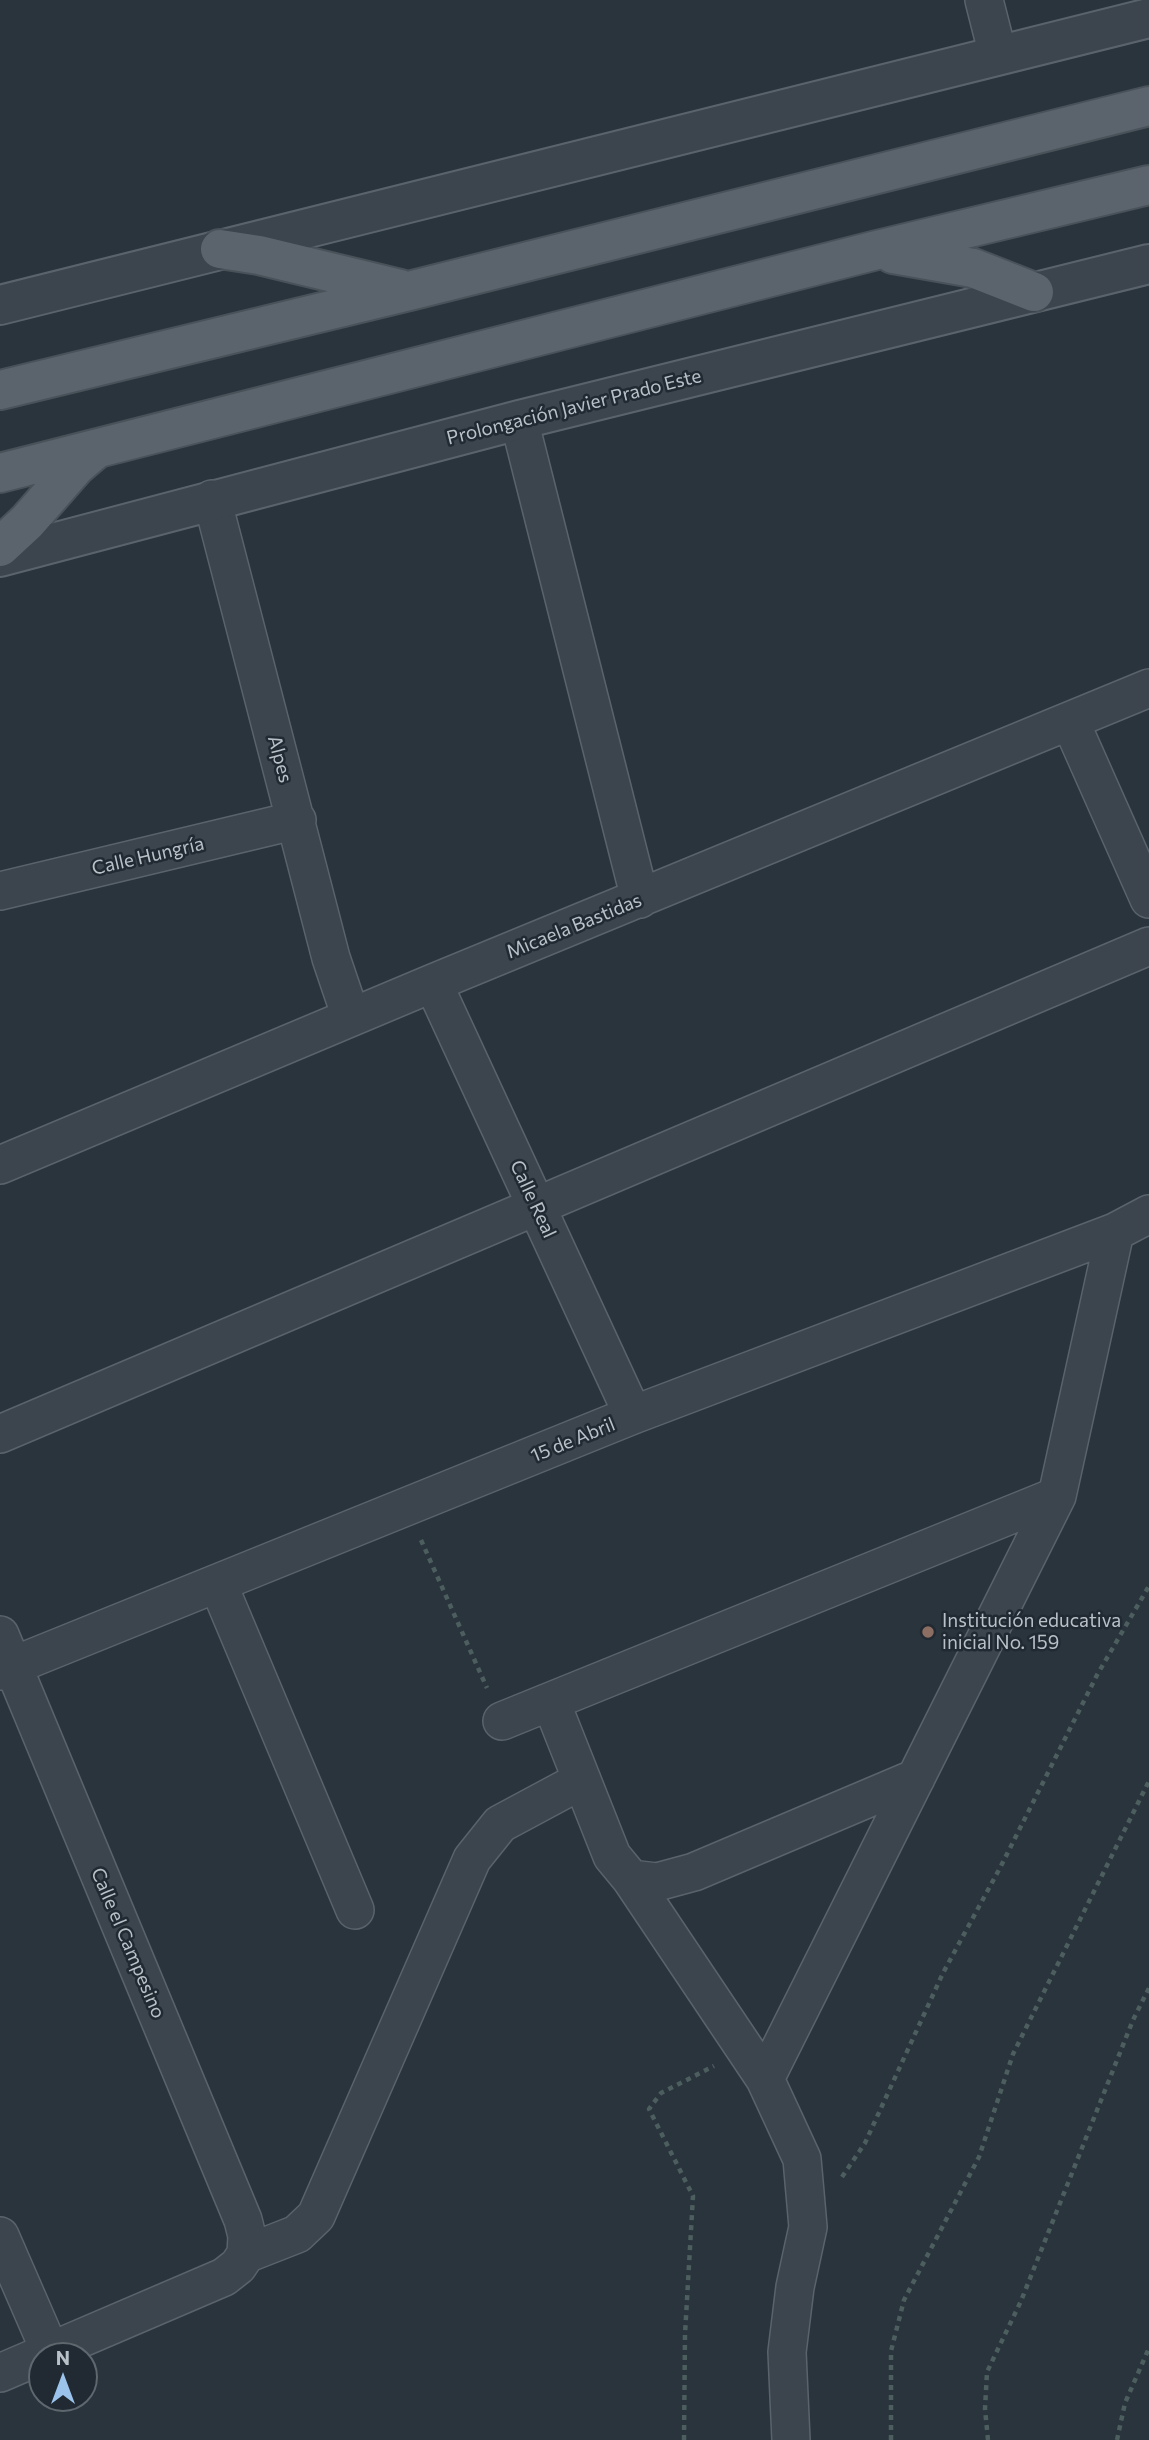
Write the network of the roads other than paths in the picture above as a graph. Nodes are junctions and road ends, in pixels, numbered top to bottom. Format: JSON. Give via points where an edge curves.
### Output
{"nodes":[{"id":1,"x":984,"y":0,"type":"edge"},
{"id":2,"x":1149,"y":18,"type":"edge"},
{"id":3,"x":998,"y":55,"type":"junction"},
{"id":4,"x":1149,"y":106,"type":"edge"},
{"id":5,"x":1149,"y":185,"type":"edge"},
{"id":6,"x":220,"y":249,"type":"junction"},
{"id":7,"x":873,"y":251,"type":"junction"},
{"id":8,"x":1149,"y":264,"type":"edge"},
{"id":9,"x":409,"y":291,"type":"junction"},
{"id":10,"x":1034,"y":292,"type":"junction"},
{"id":11,"x":0,"y":305,"type":"edge"},
{"id":12,"x":0,"y":390,"type":"edge"},
{"id":13,"x":519,"y":420,"type":"junction"},
{"id":14,"x":97,"y":448,"type":"junction"},
{"id":15,"x":0,"y":473,"type":"edge"},
{"id":16,"x":212,"y":499,"type":"junction"},
{"id":17,"x":0,"y":547,"type":"edge"},
{"id":18,"x":0,"y":557,"type":"edge"},
{"id":19,"x":1149,"y":688,"type":"edge"},
{"id":20,"x":1070,"y":721,"type":"junction"},
{"id":21,"x":297,"y":820,"type":"junction"},
{"id":22,"x":0,"y":891,"type":"edge"},
{"id":23,"x":640,"y":899,"type":"junction"},
{"id":24,"x":1149,"y":899,"type":"edge"},
{"id":25,"x":1149,"y":946,"type":"edge"},
{"id":26,"x":433,"y":982,"type":"junction"},
{"id":27,"x":351,"y":1017,"type":"junction"},
{"id":28,"x":0,"y":1165,"type":"edge"},
{"id":29,"x":536,"y":1205,"type":"junction"},
{"id":30,"x":1149,"y":1214,"type":"edge"},
{"id":31,"x":1115,"y":1232,"type":"junction"},
{"id":32,"x":633,"y":1415,"type":"junction"},
{"id":33,"x":0,"y":1434,"type":"edge"},
{"id":34,"x":1057,"y":1496,"type":"junction"},
{"id":35,"x":218,"y":1584,"type":"junction"},
{"id":36,"x":4,"y":1657,"type":"edge"},
{"id":37,"x":551,"y":1702,"type":"junction"},
{"id":38,"x":502,"y":1721,"type":"road end"},
{"id":39,"x":916,"y":1778,"type":"junction"},
{"id":40,"x":582,"y":1780,"type":"junction"},
{"id":41,"x":631,"y":1879,"type":"junction"},
{"id":42,"x":355,"y":1910,"type":"dead end"},
{"id":43,"x":756,"y":2065,"type":"junction"},
{"id":44,"x":0,"y":2236,"type":"edge"},
{"id":45,"x":246,"y":2254,"type":"junction"},
{"id":46,"x":46,"y":2342,"type":"edge"},
{"id":47,"x":71,"y":2342,"type":"edge"},
{"id":48,"x":28,"y":2361,"type":"edge"},
{"id":49,"x":0,"y":2373,"type":"edge"},
{"id":50,"x":791,"y":2440,"type":"edge"}],
"edges":[{"from":1,"to":3,"type":"street"},
{"from":2,"to":3,"type":"street"},
{"from":3,"to":6,"type":"street"},
{"from":4,"to":9,"type":"main road"},
{"from":5,"to":7,"type":"main road"},
{"from":6,"to":9,"type":"main road"},
{"from":6,"to":11,"type":"street"},
{"from":7,"to":10,"type":"main road","via":[[965,266]]},
{"from":7,"to":14,"type":"main road"},
{"from":8,"to":10,"type":"street","name":"Prolongación Javier Prado Este"},
{"from":9,"to":12,"type":"main road"},
{"from":10,"to":13,"type":"street","name":"Prolongación Javier Prado Este"},
{"from":13,"to":16,"type":"street","name":"Prolongación Javier Prado Este"},
{"from":13,"to":23,"type":"street"},
{"from":14,"to":15,"type":"main road"},
{"from":14,"to":17,"type":"main road"},
{"from":16,"to":18,"type":"street","name":"Prolongación Javier Prado Este"},
{"from":16,"to":21,"type":"street","name":"Alpes"},
{"from":19,"to":20,"type":"street","name":"Micaela Bastidas"},
{"from":20,"to":23,"type":"street","name":"Micaela Bastidas"},
{"from":20,"to":24,"type":"street"},
{"from":21,"to":22,"type":"street","name":"Calle Hungría"},
{"from":21,"to":27,"type":"street","name":"Alpes","via":[[331,958]]},
{"from":23,"to":26,"type":"street","name":"Micaela Bastidas"},
{"from":25,"to":29,"type":"street"},
{"from":26,"to":27,"type":"street","name":"Micaela Bastidas"},
{"from":26,"to":29,"type":"street","name":"Calle Real"},
{"from":27,"to":28,"type":"street","name":"Micaela Bastidas"},
{"from":29,"to":32,"type":"street","name":"Calle Real"},
{"from":29,"to":33,"type":"street"},
{"from":30,"to":31,"type":"street","name":"15 de Abril"},
{"from":31,"to":32,"type":"street","name":"15 de Abril"},
{"from":31,"to":34,"type":"street"},
{"from":32,"to":35,"type":"street","name":"15 de Abril"},
{"from":34,"to":37,"type":"street"},
{"from":34,"to":39,"type":"street"},
{"from":35,"to":36,"type":"street","name":"15 de Abril"},
{"from":35,"to":42,"type":"street"},
{"from":36,"to":45,"type":"street","name":"Calle el Campesino","via":[[243,2220]]},
{"from":37,"to":38,"type":"street"},
{"from":37,"to":40,"type":"street"},
{"from":39,"to":41,"type":"street","via":[[694,1872],[657,1882]]},
{"from":39,"to":43,"type":"street"},
{"from":40,"to":41,"type":"street","via":[[612,1856]]},
{"from":40,"to":45,"type":"street","via":[[500,1824],[472,1859],[316,2216],[297,2234]]},
{"from":41,"to":43,"type":"street"},
{"from":43,"to":50,"type":"street","via":[[802,2159],[808,2227],[787,2352]]},
{"from":44,"to":46,"type":"street"},
{"from":45,"to":47,"type":"street","via":[[224,2277]]},
{"from":48,"to":49,"type":"street"}]}
